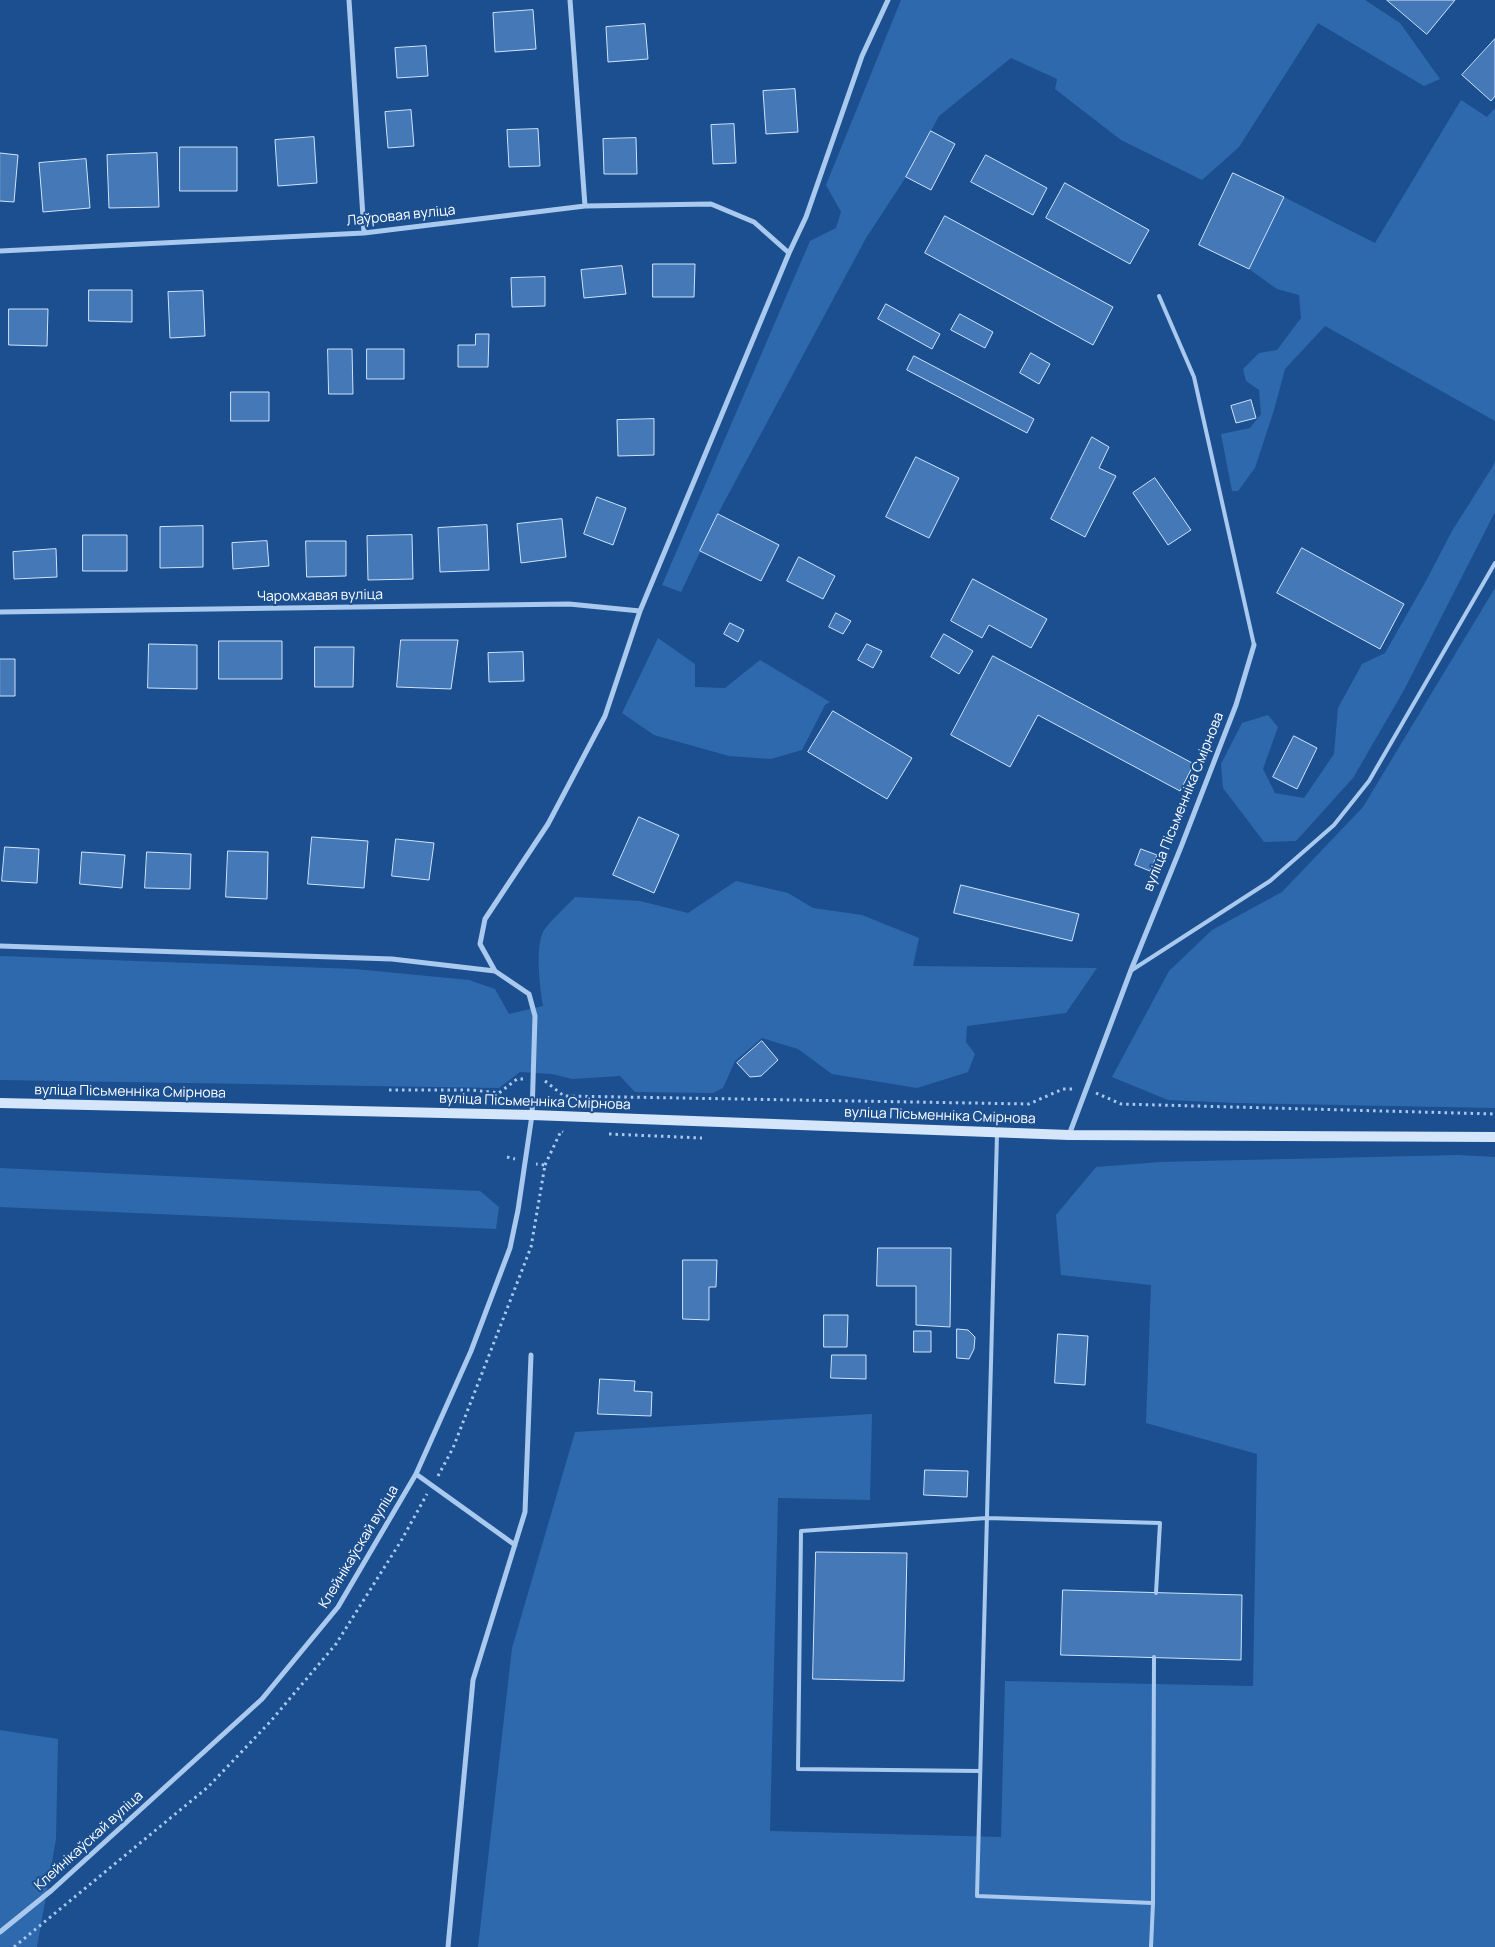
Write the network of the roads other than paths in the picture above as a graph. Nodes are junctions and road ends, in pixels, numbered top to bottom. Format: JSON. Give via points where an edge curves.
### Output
{"nodes":[{"id":1,"x":350,"y":0,"type":"edge"},
{"id":2,"x":570,"y":0,"type":"edge"},
{"id":3,"x":888,"y":0,"type":"edge"},
{"id":4,"x":585,"y":206,"type":"junction"},
{"id":5,"x":364,"y":233,"type":"junction"},
{"id":6,"x":0,"y":251,"type":"edge"},
{"id":7,"x":789,"y":253,"type":"junction"},
{"id":8,"x":1159,"y":296,"type":"dead end"},
{"id":9,"x":1495,"y":563,"type":"edge"},
{"id":10,"x":640,"y":611,"type":"junction"},
{"id":11,"x":0,"y":612,"type":"edge"},
{"id":12,"x":1254,"y":645,"type":"joint"},
{"id":13,"x":0,"y":946,"type":"edge"},
{"id":14,"x":1131,"y":970,"type":"junction"},
{"id":15,"x":495,"y":971,"type":"junction"},
{"id":16,"x":0,"y":1103,"type":"edge"},
{"id":17,"x":532,"y":1115,"type":"junction"},
{"id":18,"x":997,"y":1132,"type":"junction"},
{"id":19,"x":1069,"y":1135,"type":"junction"},
{"id":20,"x":1495,"y":1137,"type":"edge"},
{"id":21,"x":531,"y":1355,"type":"dead end"},
{"id":22,"x":416,"y":1474,"type":"junction"},
{"id":23,"x":987,"y":1518,"type":"junction"},
{"id":24,"x":515,"y":1545,"type":"junction"},
{"id":25,"x":1156,"y":1593,"type":"dead end"},
{"id":26,"x":1154,"y":1657,"type":"dead end"},
{"id":27,"x":980,"y":1771,"type":"junction"},
{"id":28,"x":1153,"y":1903,"type":"junction"},
{"id":29,"x":0,"y":1932,"type":"edge"},
{"id":30,"x":448,"y":1947,"type":"edge"},
{"id":31,"x":1151,"y":1947,"type":"edge"}],
"edges":[{"from":1,"to":5,"type":"street"},
{"from":2,"to":4,"type":"street"},
{"from":3,"to":7,"type":"street","via":[[862,56],[806,217]]},
{"from":4,"to":5,"type":"street","name":"Лаўровая вуліца"},
{"from":4,"to":7,"type":"street","name":"Лаўровая вуліца","via":[[711,204],[754,222]]},
{"from":5,"to":6,"type":"street","name":"Лаўровая вуліца"},
{"from":7,"to":10,"type":"street"},
{"from":8,"to":12,"type":"lane","via":[[1194,377]]},
{"from":9,"to":14,"type":"lane","via":[[1369,781],[1334,825],[1270,882]]},
{"from":10,"to":11,"type":"street","name":"Чаромхавая вуліца","via":[[569,604]]},
{"from":10,"to":15,"type":"street","via":[[605,716],[548,824],[485,919],[480,944]]},
{"from":12,"to":14,"type":"street","name":"вуліца Пісьменніка Смірнова","via":[[1236,706]]},
{"from":13,"to":15,"type":"street","via":[[392,959]]},
{"from":14,"to":19,"type":"street","name":"вуліца Пісьменніка Смірнова"},
{"from":15,"to":17,"type":"street","name":"Клейнікаўскай вуліца","via":[[529,994],[535,1016]]},
{"from":16,"to":17,"type":"main road","name":"вуліца Пісьменніка Смірнова"},
{"from":17,"to":18,"type":"main road","name":"вуліца Пісьменніка Смірнова"},
{"from":17,"to":22,"type":"street","name":"Клейнікаўскай вуліца","via":[[510,1248],[471,1351]]},
{"from":18,"to":19,"type":"main road","name":"вуліца Пісьменніка Смірнова"},
{"from":18,"to":23,"type":"lane"},
{"from":19,"to":20,"type":"main road","name":"вуліца Пісьменніка Смірнова"},
{"from":21,"to":24,"type":"street","via":[[525,1512]]},
{"from":22,"to":24,"type":"street"},
{"from":22,"to":29,"type":"street","name":"Клейнікаўскай вуліца","via":[[338,1607],[262,1699],[52,1890]]},
{"from":23,"to":25,"type":"lane","via":[[1160,1523]]},
{"from":23,"to":27,"type":"lane"},
{"from":23,"to":27,"type":"lane","via":[[801,1531],[798,1769]]},
{"from":24,"to":30,"type":"street","via":[[473,1680]]},
{"from":26,"to":28,"type":"lane"},
{"from":27,"to":28,"type":"lane","via":[[977,1896]]},
{"from":28,"to":31,"type":"lane"}]}
